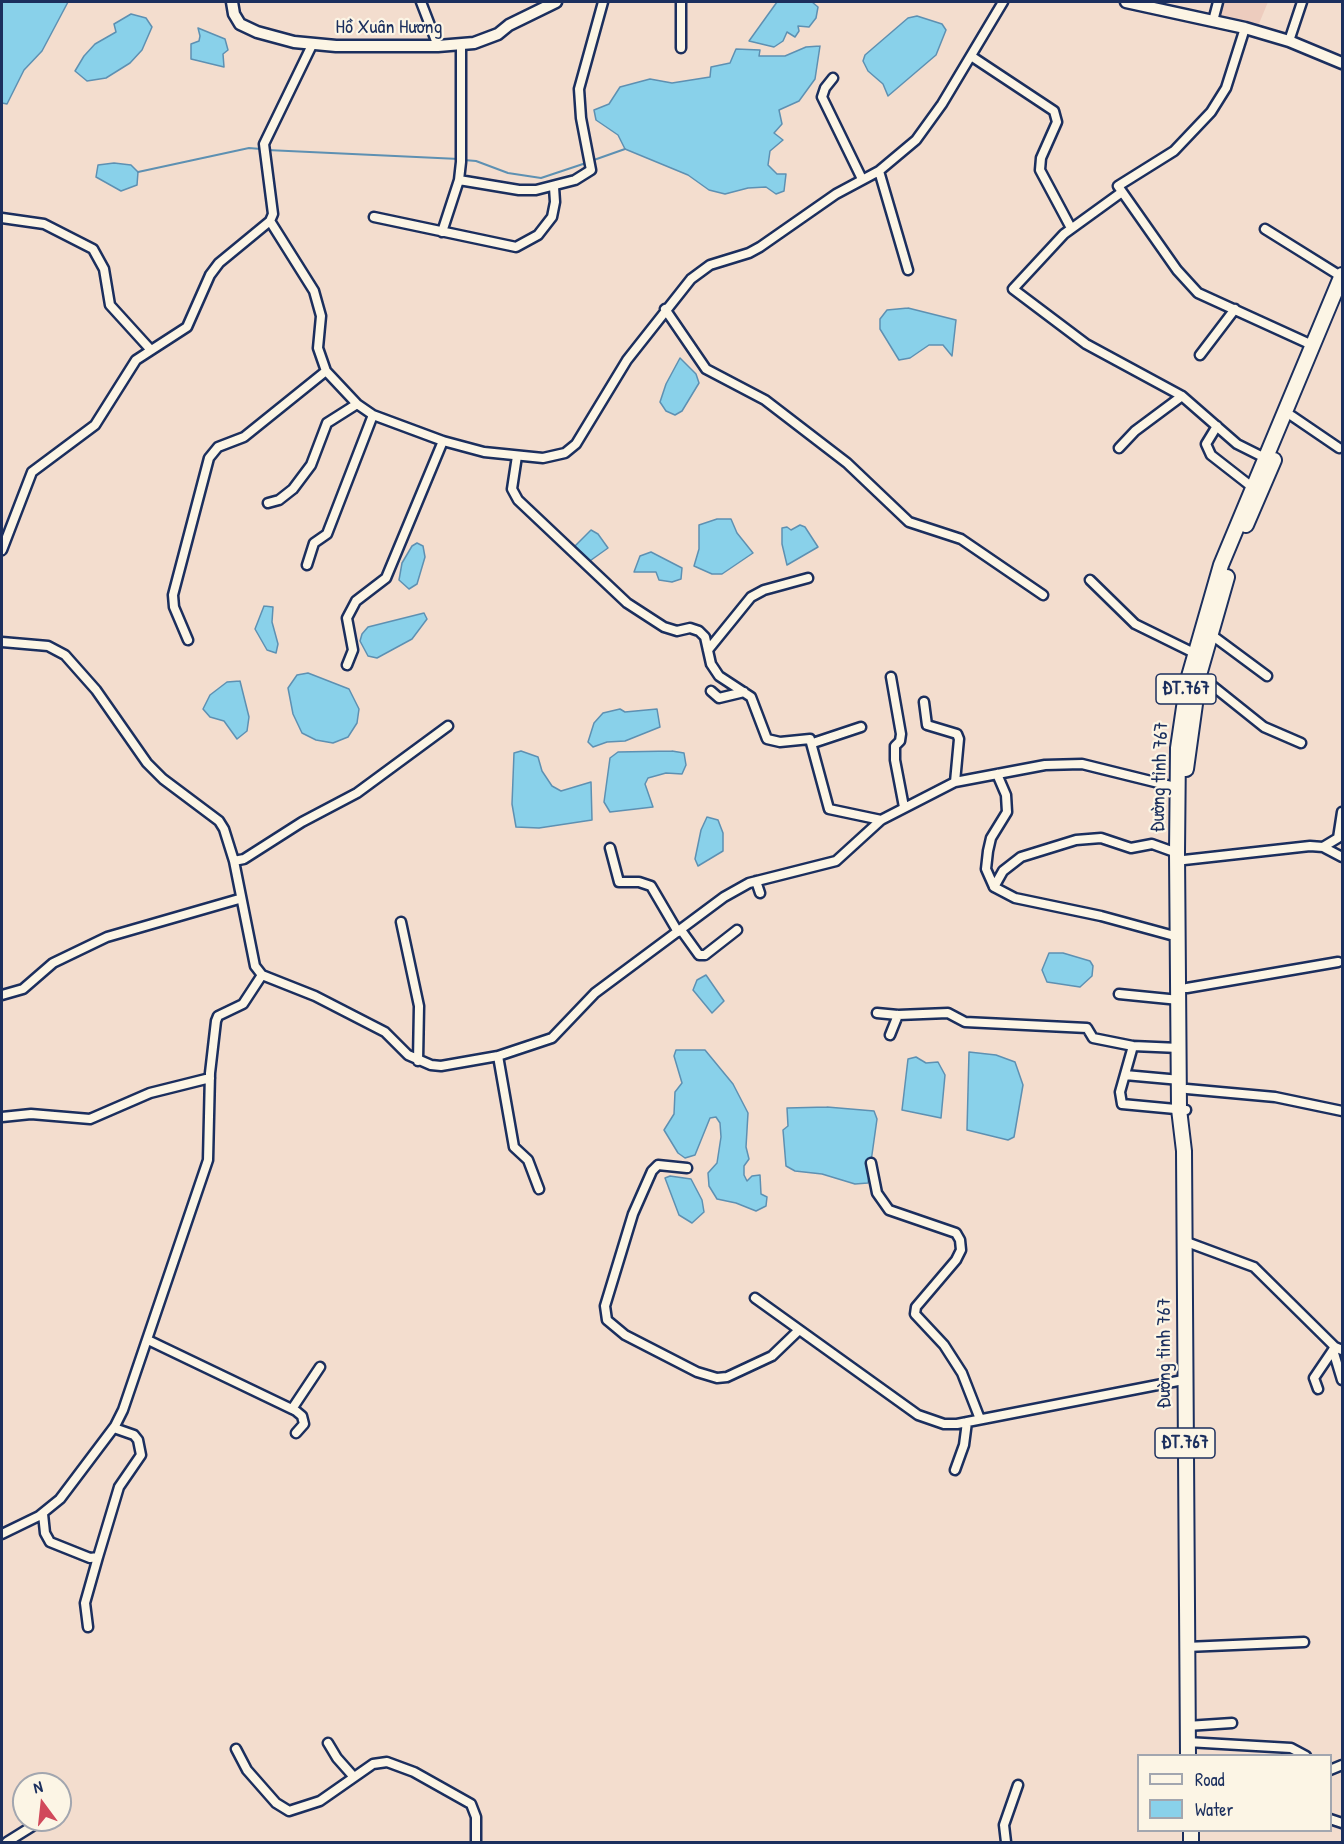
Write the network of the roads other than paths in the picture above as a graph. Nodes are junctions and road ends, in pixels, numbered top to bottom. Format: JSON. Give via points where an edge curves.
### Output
{"nodes":[{"id":1,"x":232,"y":2,"type":"edge"},
{"id":2,"x":421,"y":2,"type":"edge"},
{"id":3,"x":556,"y":2,"type":"edge"},
{"id":4,"x":603,"y":2,"type":"edge"},
{"id":5,"x":681,"y":2,"type":"edge"},
{"id":6,"x":1003,"y":2,"type":"edge"},
{"id":7,"x":1126,"y":2,"type":"edge"},
{"id":8,"x":1218,"y":2,"type":"edge"},
{"id":9,"x":1302,"y":2,"type":"edge"},
{"id":10,"x":1213,"y":21,"type":"junction"},
{"id":11,"x":1245,"y":28,"type":"junction"},
{"id":12,"x":1289,"y":41,"type":"junction"},
{"id":13,"x":312,"y":45,"type":"junction"},
{"id":14,"x":461,"y":45,"type":"junction"},
{"id":15,"x":438,"y":46,"type":"junction"},
{"id":16,"x":681,"y":48,"type":"dead end"},
{"id":17,"x":971,"y":56,"type":"junction"},
{"id":18,"x":1342,"y":63,"type":"edge"},
{"id":19,"x":833,"y":78,"type":"dead end"},
{"id":20,"x":879,"y":171,"type":"junction"},
{"id":21,"x":862,"y":179,"type":"junction"},
{"id":22,"x":459,"y":180,"type":"junction"},
{"id":23,"x":554,"y":187,"type":"junction"},
{"id":24,"x":1122,"y":192,"type":"junction"},
{"id":25,"x":374,"y":217,"type":"dead end"},
{"id":26,"x":2,"y":218,"type":"edge"},
{"id":27,"x":270,"y":221,"type":"junction"},
{"id":28,"x":1071,"y":228,"type":"junction"},
{"id":29,"x":1265,"y":229,"type":"dead end"},
{"id":30,"x":442,"y":232,"type":"junction"},
{"id":31,"x":908,"y":270,"type":"dead end"},
{"id":32,"x":1342,"y":276,"type":"edge"},
{"id":33,"x":1342,"y":294,"type":"edge"},
{"id":34,"x":665,"y":309,"type":"junction"},
{"id":35,"x":1235,"y":309,"type":"junction"},
{"id":36,"x":1312,"y":345,"type":"junction"},
{"id":37,"x":150,"y":349,"type":"junction"},
{"id":38,"x":1200,"y":355,"type":"dead end"},
{"id":39,"x":326,"y":371,"type":"junction"},
{"id":40,"x":1182,"y":396,"type":"junction"},
{"id":41,"x":357,"y":404,"type":"junction"},
{"id":42,"x":373,"y":415,"type":"junction"},
{"id":43,"x":1292,"y":416,"type":"junction"},
{"id":44,"x":1217,"y":426,"type":"junction"},
{"id":45,"x":443,"y":441,"type":"junction"},
{"id":46,"x":1119,"y":448,"type":"dead end"},
{"id":47,"x":1339,"y":448,"type":"dead end"},
{"id":48,"x":517,"y":456,"type":"junction"},
{"id":49,"x":1265,"y":458,"type":"junction"},
{"id":50,"x":1252,"y":487,"type":"junction"},
{"id":51,"x":268,"y":503,"type":"dead end"},
{"id":52,"x":3,"y":545,"type":"edge"},
{"id":53,"x":307,"y":565,"type":"dead end"},
{"id":54,"x":808,"y":578,"type":"dead end"},
{"id":55,"x":1090,"y":580,"type":"dead end"},
{"id":56,"x":1042,"y":595,"type":"dead end"},
{"id":57,"x":1209,"y":633,"type":"junction"},
{"id":58,"x":188,"y":640,"type":"dead end"},
{"id":59,"x":2,"y":642,"type":"edge"},
{"id":60,"x":708,"y":650,"type":"junction"},
{"id":61,"x":1194,"y":653,"type":"junction"},
{"id":62,"x":347,"y":665,"type":"dead end"},
{"id":63,"x":1199,"y":675,"type":"junction"},
{"id":64,"x":1267,"y":676,"type":"dead end"},
{"id":65,"x":891,"y":677,"type":"dead end"},
{"id":66,"x":711,"y":691,"type":"dead end"},
{"id":67,"x":744,"y":692,"type":"junction"},
{"id":68,"x":924,"y":702,"type":"dead end"},
{"id":69,"x":448,"y":726,"type":"dead end"},
{"id":70,"x":861,"y":727,"type":"dead end"},
{"id":71,"x":813,"y":743,"type":"junction"},
{"id":72,"x":1301,"y":743,"type":"dead end"},
{"id":73,"x":997,"y":774,"type":"junction"},
{"id":74,"x":955,"y":782,"type":"junction"},
{"id":75,"x":1181,"y":788,"type":"junction"},
{"id":76,"x":904,"y":807,"type":"junction"},
{"id":77,"x":1342,"y":812,"type":"edge"},
{"id":78,"x":881,"y":820,"type":"junction"},
{"id":79,"x":1323,"y":847,"type":"junction"},
{"id":80,"x":610,"y":848,"type":"dead end"},
{"id":81,"x":1180,"y":856,"type":"junction"},
{"id":82,"x":1342,"y":857,"type":"edge"},
{"id":83,"x":234,"y":861,"type":"junction"},
{"id":84,"x":756,"y":881,"type":"junction"},
{"id":85,"x":994,"y":887,"type":"junction"},
{"id":86,"x":760,"y":893,"type":"dead end"},
{"id":87,"x":239,"y":898,"type":"junction"},
{"id":88,"x":401,"y":922,"type":"dead end"},
{"id":89,"x":737,"y":930,"type":"dead end"},
{"id":90,"x":679,"y":931,"type":"junction"},
{"id":91,"x":1178,"y":937,"type":"junction"},
{"id":92,"x":1338,"y":962,"type":"dead end"},
{"id":93,"x":262,"y":975,"type":"junction"},
{"id":94,"x":1119,"y":994,"type":"dead end"},
{"id":95,"x":1183,"y":994,"type":"junction"},
{"id":96,"x":2,"y":996,"type":"edge"},
{"id":97,"x":877,"y":1013,"type":"dead end"},
{"id":98,"x":898,"y":1015,"type":"junction"},
{"id":99,"x":890,"y":1035,"type":"dead end"},
{"id":100,"x":1133,"y":1046,"type":"junction"},
{"id":101,"x":1179,"y":1048,"type":"junction"},
{"id":102,"x":498,"y":1056,"type":"junction"},
{"id":103,"x":418,"y":1061,"type":"junction"},
{"id":104,"x":1125,"y":1075,"type":"junction"},
{"id":105,"x":210,"y":1078,"type":"junction"},
{"id":106,"x":1184,"y":1084,"type":"junction"},
{"id":107,"x":1183,"y":1109,"type":"junction"},
{"id":108,"x":1342,"y":1112,"type":"edge"},
{"id":109,"x":2,"y":1118,"type":"edge"},
{"id":110,"x":871,"y":1163,"type":"dead end"},
{"id":111,"x":687,"y":1168,"type":"dead end"},
{"id":112,"x":539,"y":1189,"type":"dead end"},
{"id":113,"x":1184,"y":1240,"type":"junction"},
{"id":114,"x":755,"y":1298,"type":"dead end"},
{"id":115,"x":799,"y":1330,"type":"junction"},
{"id":116,"x":148,"y":1340,"type":"junction"},
{"id":117,"x":1337,"y":1349,"type":"edge"},
{"id":118,"x":320,"y":1367,"type":"dead end"},
{"id":119,"x":1184,"y":1380,"type":"junction"},
{"id":120,"x":1342,"y":1380,"type":"edge"},
{"id":121,"x":1318,"y":1389,"type":"dead end"},
{"id":122,"x":292,"y":1409,"type":"junction"},
{"id":123,"x":980,"y":1419,"type":"junction"},
{"id":124,"x":967,"y":1422,"type":"junction"},
{"id":125,"x":114,"y":1428,"type":"junction"},
{"id":126,"x":296,"y":1433,"type":"dead end"},
{"id":127,"x":955,"y":1470,"type":"dead end"},
{"id":128,"x":43,"y":1514,"type":"junction"},
{"id":129,"x":2,"y":1534,"type":"edge"},
{"id":130,"x":98,"y":1557,"type":"junction"},
{"id":131,"x":88,"y":1627,"type":"dead end"},
{"id":132,"x":1304,"y":1642,"type":"dead end"},
{"id":133,"x":1186,"y":1647,"type":"junction"},
{"id":134,"x":1232,"y":1723,"type":"dead end"},
{"id":135,"x":1187,"y":1726,"type":"junction"},
{"id":136,"x":328,"y":1743,"type":"dead end"},
{"id":137,"x":236,"y":1749,"type":"dead end"},
{"id":138,"x":1188,"y":1749,"type":"edge"},
{"id":139,"x":1304,"y":1754,"type":"edge"},
{"id":140,"x":353,"y":1776,"type":"junction"},
{"id":141,"x":1018,"y":1785,"type":"dead end"},
{"id":142,"x":23,"y":1832,"type":"edge"},
{"id":143,"x":7,"y":1842,"type":"edge"},
{"id":144,"x":476,"y":1842,"type":"edge"},
{"id":145,"x":1006,"y":1842,"type":"edge"}],
"edges":[{"from":1,"to":13,"type":"street","name":"Hồ Xuân Hương","via":[[240,24],[274,38]]},
{"from":2,"to":15,"type":"street"},
{"from":3,"to":14,"type":"street","name":"Hồ Xuân Hương","via":[[486,40]]},
{"from":4,"to":23,"type":"street","via":[[579,89],[591,161],[589,173]]},
{"from":5,"to":16,"type":"street"},
{"from":6,"to":17,"type":"street"},
{"from":7,"to":10,"type":"street"},
{"from":8,"to":10,"type":"street"},
{"from":9,"to":12,"type":"street"},
{"from":10,"to":11,"type":"street"},
{"from":11,"to":12,"type":"street"},
{"from":11,"to":24,"type":"street","via":[[1226,88],[1211,112],[1174,151],[1118,186]]},
{"from":12,"to":18,"type":"street"},
{"from":13,"to":15,"type":"street","name":"Hồ Xuân Hương"},
{"from":13,"to":27,"type":"street","via":[[263,148],[273,214]]},
{"from":14,"to":15,"type":"street","name":"Hồ Xuân Hương"},
{"from":14,"to":22,"type":"street"},
{"from":17,"to":20,"type":"street","via":[[916,140]]},
{"from":17,"to":28,"type":"street","via":[[1054,111],[1057,122],[1041,158],[1040,170]]},
{"from":19,"to":21,"type":"street","via":[[822,97]]},
{"from":20,"to":21,"type":"street"},
{"from":20,"to":31,"type":"street"},
{"from":21,"to":34,"type":"street","via":[[760,247],[710,265]]},
{"from":22,"to":23,"type":"street","via":[[519,190]]},
{"from":22,"to":30,"type":"street"},
{"from":23,"to":30,"type":"street","via":[[552,217],[538,236],[516,247]]},
{"from":24,"to":28,"type":"street"},
{"from":24,"to":35,"type":"street","via":[[1188,283],[1198,293]]},
{"from":25,"to":30,"type":"street"},
{"from":26,"to":37,"type":"street","via":[[44,224],[93,249],[104,269],[113,310]]},
{"from":27,"to":37,"type":"street","via":[[219,262],[188,327]]},
{"from":27,"to":39,"type":"street","via":[[314,291],[321,316],[318,348]]},
{"from":28,"to":40,"type":"street","via":[[1013,286],[1014,292],[1086,344]]},
{"from":29,"to":32,"type":"street"},
{"from":32,"to":36,"type":"main road","name":"Đường tỉnh 767","number":"ĐT.767"},
{"from":33,"to":43,"type":"main road","name":"Đường tỉnh 767","number":"ĐT.767"},
{"from":34,"to":48,"type":"street","via":[[627,360],[570,450],[543,458]]},
{"from":34,"to":56,"type":"street","via":[[706,369],[765,399],[847,463],[909,522],[962,539]]},
{"from":35,"to":36,"type":"street"},
{"from":35,"to":38,"type":"street"},
{"from":36,"to":49,"type":"main road","name":"Đường tỉnh 767","number":"ĐT.767"},
{"from":37,"to":52,"type":"street","via":[[131,365],[95,425],[32,472]]},
{"from":39,"to":41,"type":"street"},
{"from":39,"to":58,"type":"street","via":[[244,437],[218,447],[209,458],[174,595],[174,607]]},
{"from":40,"to":44,"type":"street"},
{"from":40,"to":46,"type":"street"},
{"from":41,"to":42,"type":"street"},
{"from":41,"to":51,"type":"street","via":[[327,423],[311,465],[293,489],[279,501]]},
{"from":42,"to":45,"type":"street"},
{"from":42,"to":53,"type":"street","via":[[327,534],[314,543]]},
{"from":43,"to":47,"type":"street"},
{"from":43,"to":57,"type":"main road","name":"Đường tỉnh 767","number":"ĐT.767","via":[[1233,556]]},
{"from":44,"to":49,"type":"street","via":[[1237,444]]},
{"from":44,"to":50,"type":"street","via":[[1206,444],[1211,455]]},
{"from":45,"to":48,"type":"street"},
{"from":45,"to":62,"type":"street","via":[[386,578],[356,601],[347,618],[353,650]]},
{"from":48,"to":60,"type":"street","via":[[512,489],[518,500],[627,603],[664,627],[699,631]]},
{"from":49,"to":50,"type":"main road","name":"Đường tỉnh 767","number":"ĐT.767"},
{"from":50,"to":61,"type":"main road","name":"Đường tỉnh 767","number":"ĐT.767","via":[[1221,565]]},
{"from":54,"to":60,"type":"street","via":[[752,597]]},
{"from":55,"to":61,"type":"street","via":[[1135,624]]},
{"from":57,"to":63,"type":"main road","name":"Đường tỉnh 767","number":"ĐT.767"},
{"from":57,"to":64,"type":"street"},
{"from":59,"to":83,"type":"street","via":[[48,646],[65,655],[96,690],[147,763],[219,821]]},
{"from":60,"to":67,"type":"street","via":[[719,676]]},
{"from":61,"to":75,"type":"main road","name":"Đường tỉnh 767","number":"ĐT.767","via":[[1178,748]]},
{"from":63,"to":72,"type":"street","via":[[1264,727]]},
{"from":63,"to":75,"type":"main road","name":"Đường tỉnh 767","number":"ĐT.767"},
{"from":65,"to":76,"type":"street","via":[[901,734],[895,746],[895,760]]},
{"from":66,"to":67,"type":"street","via":[[719,698]]},
{"from":67,"to":71,"type":"street","via":[[756,705],[767,739],[780,742],[806,738]]},
{"from":68,"to":74,"type":"street","via":[[927,725],[957,734],[959,739]]},
{"from":69,"to":83,"type":"street","via":[[357,793],[244,859]]},
{"from":70,"to":71,"type":"street"},
{"from":71,"to":78,"type":"street","via":[[829,809]]},
{"from":73,"to":74,"type":"street"},
{"from":73,"to":75,"type":"street","via":[[1045,765],[1082,764]]},
{"from":73,"to":85,"type":"street","via":[[1006,795],[1007,812],[988,851],[986,869]]},
{"from":74,"to":76,"type":"street"},
{"from":75,"to":81,"type":"main road","name":"Đường tỉnh 767","number":"ĐT.767"},
{"from":76,"to":78,"type":"street"},
{"from":77,"to":79,"type":"street","via":[[1338,838]]},
{"from":78,"to":84,"type":"street","via":[[836,861]]},
{"from":79,"to":81,"type":"street"},
{"from":79,"to":82,"type":"street"},
{"from":80,"to":90,"type":"street","via":[[619,882],[651,886]]},
{"from":81,"to":85,"type":"street","via":[[1152,844],[1131,848],[1101,838],[1076,840],[1021,857],[1003,871]]},
{"from":81,"to":91,"type":"main road","name":"Đường tỉnh 767","number":"ĐT.767"},
{"from":81,"to":95,"type":"main road","name":"Đường tỉnh 767","number":"ĐT.767"},
{"from":83,"to":87,"type":"street"},
{"from":84,"to":86,"type":"street"},
{"from":84,"to":90,"type":"street","via":[[724,897]]},
{"from":85,"to":91,"type":"street","via":[[1015,898]]},
{"from":87,"to":93,"type":"street","via":[[255,966]]},
{"from":87,"to":96,"type":"street","via":[[107,937],[53,963],[30,984]]},
{"from":88,"to":103,"type":"street","via":[[419,1006]]},
{"from":89,"to":90,"type":"street","via":[[705,955],[699,955]]},
{"from":90,"to":102,"type":"street","via":[[595,993],[552,1038]]},
{"from":91,"to":95,"type":"main road","name":"Đường tỉnh 767","number":"ĐT.767"},
{"from":92,"to":95,"type":"street"},
{"from":93,"to":103,"type":"street","via":[[315,996],[385,1032]]},
{"from":93,"to":105,"type":"street","via":[[243,1004],[218,1016],[213,1029]]},
{"from":94,"to":95,"type":"street"},
{"from":95,"to":101,"type":"main road","name":"Đường tỉnh 767","number":"ĐT.767"},
{"from":95,"to":106,"type":"main road","name":"Đường tỉnh 767","number":"ĐT.767"},
{"from":97,"to":98,"type":"street"},
{"from":98,"to":99,"type":"street"},
{"from":98,"to":100,"type":"street","via":[[948,1013],[965,1022],[1087,1028],[1093,1038]]},
{"from":100,"to":101,"type":"street"},
{"from":100,"to":104,"type":"street"},
{"from":101,"to":106,"type":"main road","name":"Đường tỉnh 767","number":"ĐT.767"},
{"from":102,"to":103,"type":"street","via":[[441,1066]]},
{"from":102,"to":112,"type":"street","via":[[514,1147],[528,1160]]},
{"from":104,"to":106,"type":"street"},
{"from":104,"to":107,"type":"street","via":[[1119,1092],[1122,1104]]},
{"from":105,"to":109,"type":"street","via":[[150,1093],[90,1119],[31,1114]]},
{"from":105,"to":116,"type":"street","via":[[208,1160]]},
{"from":106,"to":107,"type":"main road","name":"Đường tỉnh 767","number":"ĐT.767"},
{"from":106,"to":108,"type":"street","via":[[1275,1097]]},
{"from":107,"to":113,"type":"main road","name":"Đường tỉnh 767","number":"ĐT.767"},
{"from":110,"to":123,"type":"street","via":[[877,1193],[889,1210],[956,1233],[960,1240],[956,1260],[916,1307],[915,1314],[944,1345],[962,1373]]},
{"from":111,"to":115,"type":"street","via":[[658,1165],[652,1171],[633,1214],[605,1306],[607,1320],[625,1335],[697,1372],[717,1378],[772,1356]]},
{"from":113,"to":117,"type":"street","via":[[1254,1267]]},
{"from":113,"to":119,"type":"main road","name":"Đường tỉnh 767","number":"ĐT.767"},
{"from":114,"to":115,"type":"street"},
{"from":115,"to":124,"type":"street","via":[[918,1415],[944,1424]]},
{"from":116,"to":122,"type":"street"},
{"from":116,"to":125,"type":"street"},
{"from":117,"to":120,"type":"street"},
{"from":117,"to":121,"type":"street","via":[[1314,1378]]},
{"from":118,"to":122,"type":"street"},
{"from":119,"to":123,"type":"street"},
{"from":119,"to":133,"type":"main road","name":"Đường tỉnh 767","number":"ĐT.767"},
{"from":122,"to":126,"type":"street","via":[[303,1421]]},
{"from":123,"to":124,"type":"street"},
{"from":124,"to":127,"type":"street"},
{"from":125,"to":128,"type":"street","via":[[60,1499]]},
{"from":125,"to":130,"type":"street","via":[[134,1435],[141,1455],[119,1487]]},
{"from":128,"to":129,"type":"street"},
{"from":128,"to":130,"type":"street","via":[[50,1542],[90,1558]]},
{"from":130,"to":131,"type":"street","via":[[85,1603]]},
{"from":132,"to":133,"type":"street"},
{"from":133,"to":135,"type":"main road","name":"Đường tỉnh 767","number":"ĐT.767"},
{"from":134,"to":135,"type":"street"},
{"from":135,"to":138,"type":"main road","name":"Đường tỉnh 767","number":"ĐT.767"},
{"from":136,"to":140,"type":"street"},
{"from":137,"to":140,"type":"street","via":[[247,1770],[276,1803],[289,1811],[320,1801]]},
{"from":138,"to":139,"type":"street","via":[[1291,1748]]},
{"from":140,"to":144,"type":"street","via":[[373,1764],[387,1762],[464,1798],[476,1817]]},
{"from":141,"to":145,"type":"street","via":[[1004,1825]]},
{"from":142,"to":143,"type":"street"}]}
